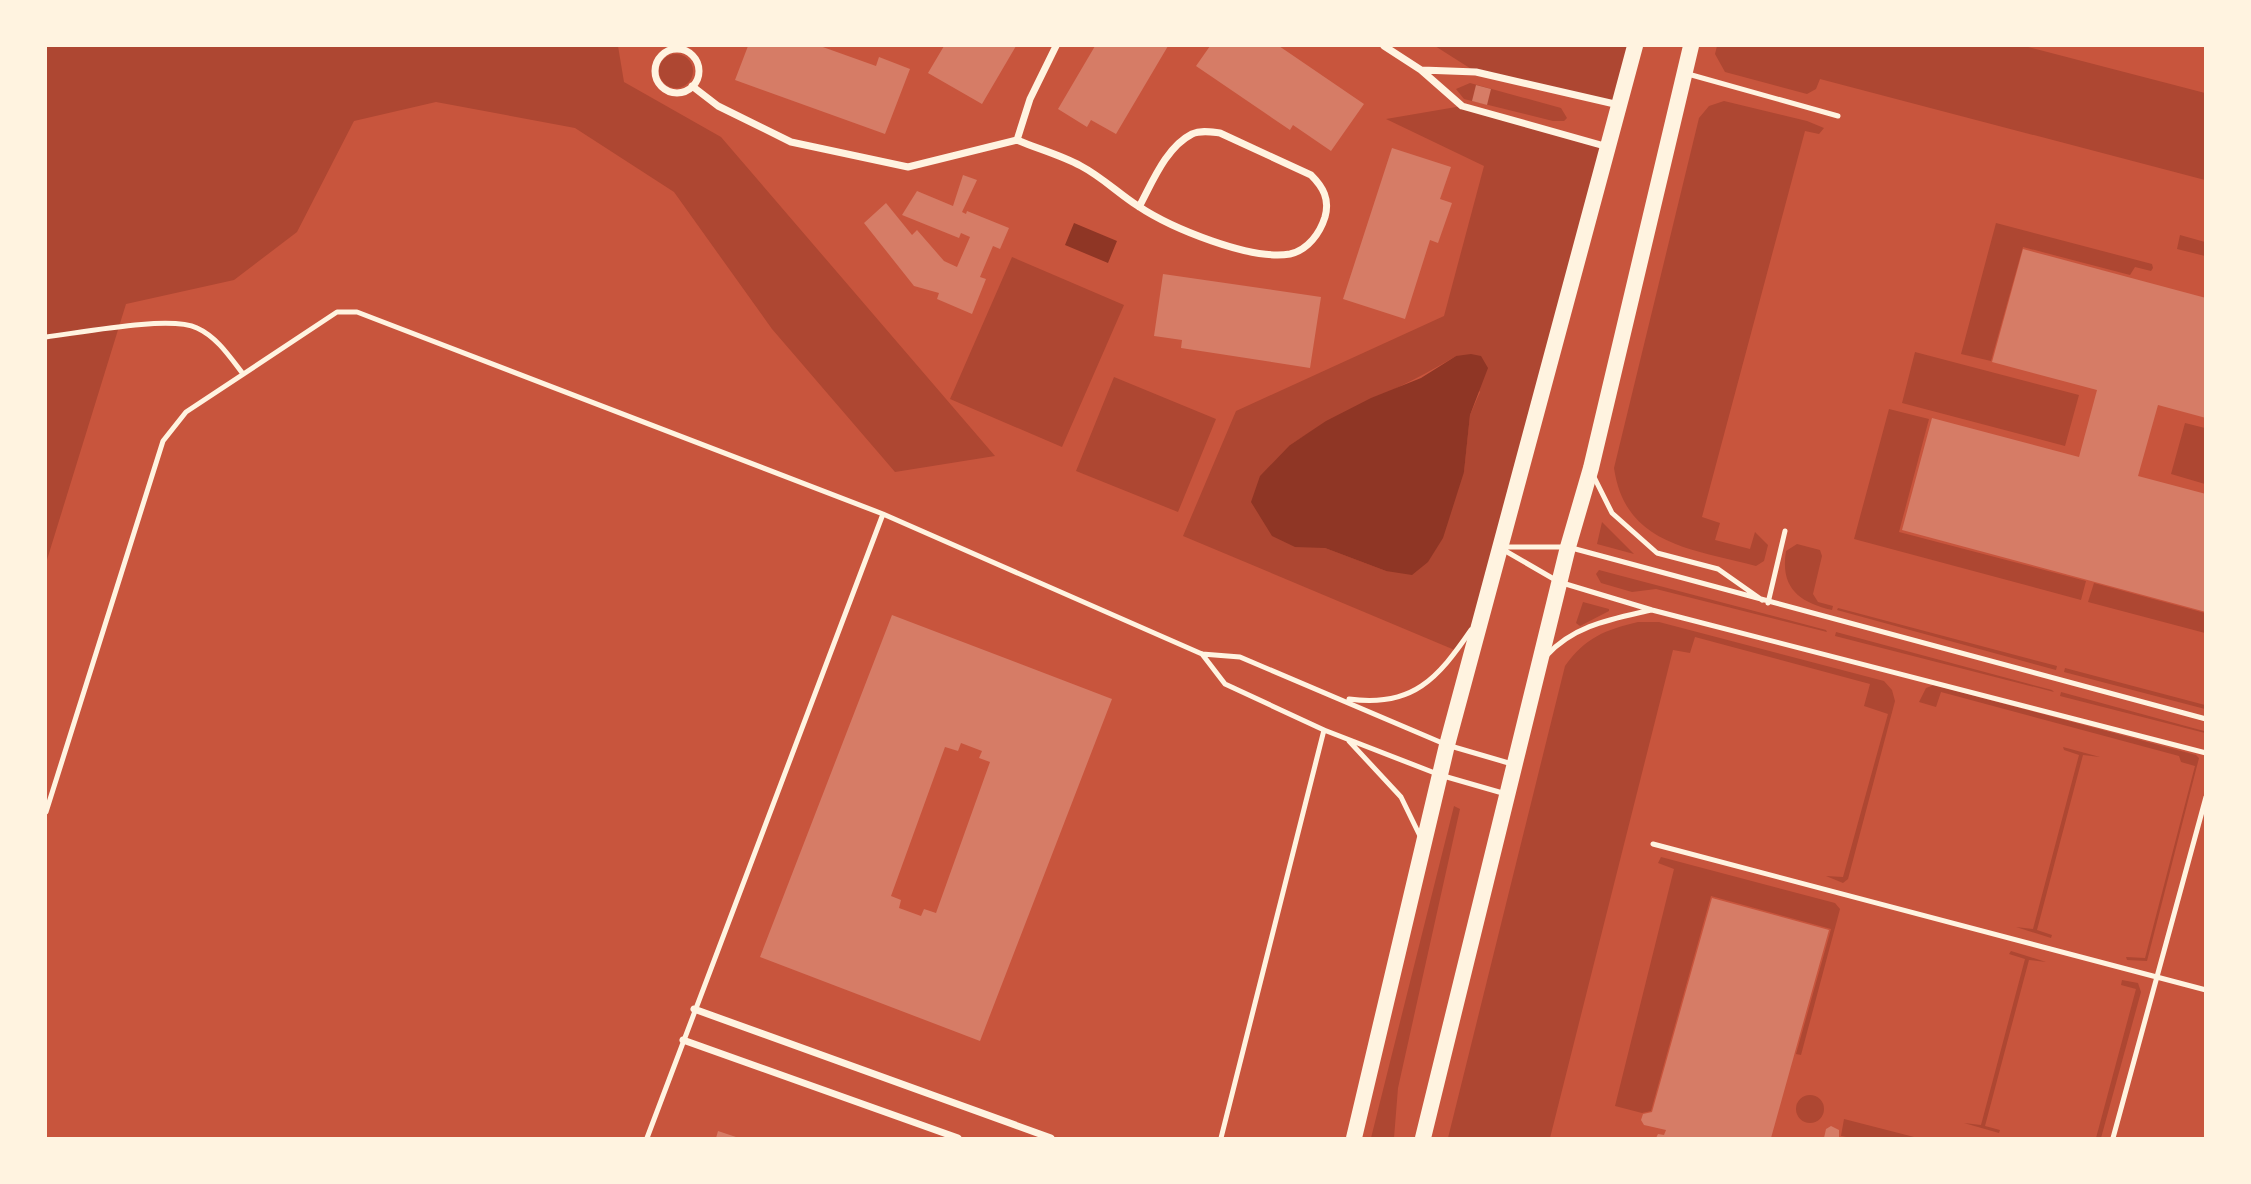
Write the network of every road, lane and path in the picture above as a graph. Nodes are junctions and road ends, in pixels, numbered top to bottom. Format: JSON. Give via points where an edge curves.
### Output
{"nodes":[{"id":1,"x":1056,"y":46,"type":"edge"},
{"id":2,"x":1384,"y":46,"type":"edge"},
{"id":3,"x":1635,"y":46,"type":"edge"},
{"id":4,"x":1692,"y":46,"type":"edge"},
{"id":5,"x":1421,"y":70,"type":"junction"},
{"id":6,"x":1685,"y":73,"type":"junction"},
{"id":7,"x":692,"y":86,"type":"junction"},
{"id":8,"x":1619,"y":105,"type":"junction"},
{"id":9,"x":1838,"y":116,"type":"dead end"},
{"id":10,"x":1017,"y":140,"type":"junction"},
{"id":11,"x":1608,"y":147,"type":"junction"},
{"id":12,"x":1139,"y":207,"type":"junction"},
{"id":13,"x":46,"y":337,"type":"edge"},
{"id":14,"x":243,"y":374,"type":"junction"},
{"id":15,"x":1591,"y":468,"type":"junction"},
{"id":16,"x":883,"y":514,"type":"junction"},
{"id":17,"x":1785,"y":531,"type":"dead end"},
{"id":18,"x":1499,"y":547,"type":"junction"},
{"id":19,"x":1568,"y":547,"type":"junction"},
{"id":20,"x":1559,"y":582,"type":"junction"},
{"id":21,"x":1766,"y":603,"type":"junction"},
{"id":22,"x":1653,"y":610,"type":"junction"},
{"id":23,"x":1481,"y":616,"type":"junction"},
{"id":24,"x":1202,"y":654,"type":"junction"},
{"id":25,"x":1539,"y":663,"type":"junction"},
{"id":26,"x":1340,"y":698,"type":"junction"},
{"id":27,"x":2206,"y":719,"type":"edge"},
{"id":28,"x":1324,"y":730,"type":"junction"},
{"id":29,"x":1347,"y":739,"type":"junction"},
{"id":30,"x":1447,"y":745,"type":"junction"},
{"id":31,"x":2206,"y":753,"type":"edge"},
{"id":32,"x":1517,"y":765,"type":"junction"},
{"id":33,"x":1440,"y":775,"type":"junction"},
{"id":34,"x":1508,"y":794,"type":"junction"},
{"id":35,"x":2206,"y":797,"type":"edge"},
{"id":36,"x":46,"y":812,"type":"edge"},
{"id":37,"x":1653,"y":844,"type":"dead end"},
{"id":38,"x":1424,"y":847,"type":"junction"},
{"id":39,"x":2157,"y":977,"type":"junction"},
{"id":40,"x":2206,"y":990,"type":"edge"},
{"id":41,"x":694,"y":1009,"type":"junction"},
{"id":42,"x":683,"y":1040,"type":"junction"},
{"id":43,"x":647,"y":1139,"type":"edge"},
{"id":44,"x":958,"y":1139,"type":"edge"},
{"id":45,"x":1051,"y":1139,"type":"edge"},
{"id":46,"x":1221,"y":1139,"type":"edge"},
{"id":47,"x":1354,"y":1139,"type":"edge"},
{"id":48,"x":1423,"y":1139,"type":"edge"},
{"id":49,"x":2113,"y":1139,"type":"edge"}],
"edges":[{"from":1,"to":10,"type":"street","via":[[1030,99]]},
{"from":2,"to":5,"type":"street"},
{"from":3,"to":8,"type":"main road"},
{"from":4,"to":6,"type":"main road"},
{"from":5,"to":8,"type":"street","via":[[1476,72]]},
{"from":5,"to":11,"type":"street","via":[[1462,106]]},
{"from":6,"to":9,"type":"lane"},
{"from":6,"to":15,"type":"main road"},
{"from":7,"to":7,"type":"street","via":[[699,73],[691,54],[671,49],[659,57],[654,71],[665,90],[679,93]]},
{"from":7,"to":10,"type":"street","via":[[711,102],[791,142],[908,167]]},
{"from":8,"to":11,"type":"main road"},
{"from":10,"to":12,"type":"street","via":[[1080,166]]},
{"from":11,"to":18,"type":"main road"},
{"from":12,"to":12,"type":"street","via":[[1198,236],[1255,251],[1289,254],[1307,246],[1320,231],[1327,199],[1311,174],[1220,133],[1204,131],[1180,144],[1159,169]]},
{"from":13,"to":14,"type":"lane","via":[[165,323],[196,327],[222,346]]},
{"from":14,"to":16,"type":"lane","via":[[337,312],[357,312]]},
{"from":14,"to":36,"type":"lane","via":[[186,412],[163,441]]},
{"from":15,"to":19,"type":"main road"},
{"from":15,"to":21,"type":"lane","via":[[1612,513],[1657,553],[1718,569]]},
{"from":16,"to":24,"type":"lane"},
{"from":16,"to":41,"type":"lane"},
{"from":17,"to":21,"type":"lane"},
{"from":18,"to":19,"type":"lane"},
{"from":18,"to":20,"type":"lane"},
{"from":18,"to":23,"type":"main road"},
{"from":19,"to":20,"type":"main road"},
{"from":19,"to":21,"type":"lane"},
{"from":20,"to":22,"type":"lane"},
{"from":20,"to":25,"type":"main road"},
{"from":21,"to":27,"type":"lane"},
{"from":22,"to":25,"type":"lane","via":[[1592,624],[1555,646]]},
{"from":22,"to":31,"type":"lane"},
{"from":23,"to":26,"type":"lane","via":[[1440,674],[1414,691],[1383,698]]},
{"from":23,"to":30,"type":"main road"},
{"from":24,"to":26,"type":"lane","via":[[1240,657]]},
{"from":24,"to":28,"type":"lane","via":[[1225,684]]},
{"from":25,"to":32,"type":"main road"},
{"from":26,"to":30,"type":"lane"},
{"from":28,"to":29,"type":"lane"},
{"from":28,"to":46,"type":"lane"},
{"from":29,"to":33,"type":"lane"},
{"from":29,"to":38,"type":"lane","via":[[1401,797]]},
{"from":30,"to":32,"type":"lane"},
{"from":30,"to":33,"type":"main road"},
{"from":32,"to":34,"type":"main road"},
{"from":33,"to":34,"type":"lane"},
{"from":33,"to":38,"type":"main road"},
{"from":34,"to":48,"type":"main road"},
{"from":35,"to":39,"type":"lane"},
{"from":37,"to":39,"type":"lane"},
{"from":38,"to":47,"type":"main road"},
{"from":39,"to":40,"type":"lane"},
{"from":39,"to":49,"type":"lane"},
{"from":41,"to":42,"type":"lane"},
{"from":41,"to":45,"type":"street"},
{"from":42,"to":43,"type":"lane"},
{"from":42,"to":44,"type":"street"}]}
